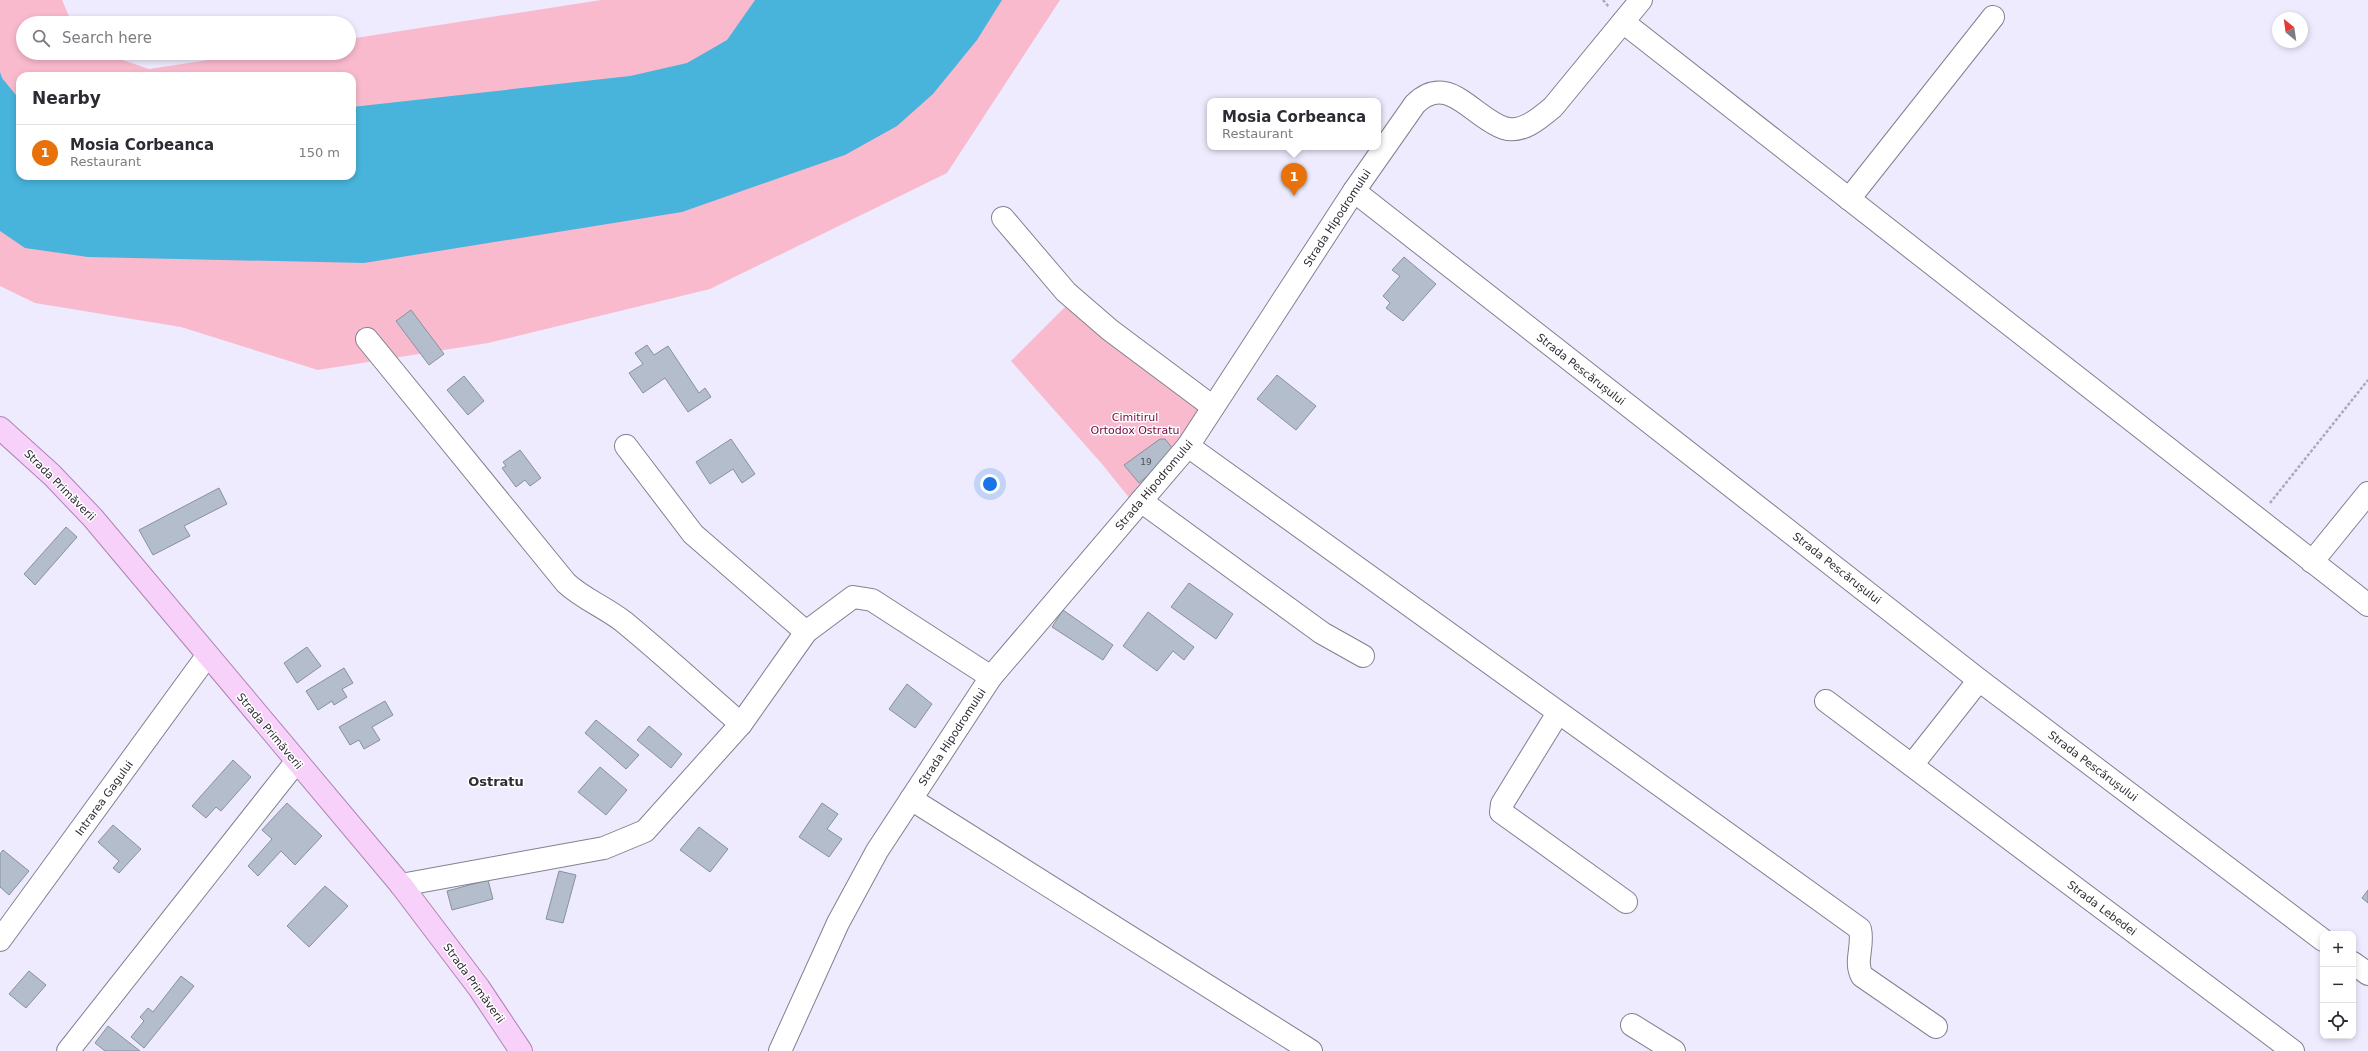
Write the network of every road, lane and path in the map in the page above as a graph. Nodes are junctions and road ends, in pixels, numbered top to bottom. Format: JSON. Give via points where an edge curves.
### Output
{"nodes":[{"id":1,"x":1641,"y":0,"type":"edge"},
{"id":2,"x":1993,"y":17,"type":"dead end"},
{"id":3,"x":1623,"y":22,"type":"junction"},
{"id":4,"x":1354,"y":191,"type":"junction"},
{"id":5,"x":1849,"y":199,"type":"junction"},
{"id":6,"x":1003,"y":218,"type":"dead end"},
{"id":7,"x":367,"y":339,"type":"dead end"},
{"id":8,"x":2368,"y":380,"type":"edge"},
{"id":9,"x":1213,"y":408,"type":"junction"},
{"id":10,"x":0,"y":428,"type":"edge"},
{"id":11,"x":626,"y":446,"type":"dead end"},
{"id":12,"x":1188,"y":446,"type":"junction"},
{"id":13,"x":2368,"y":493,"type":"edge"},
{"id":14,"x":1141,"y":501,"type":"junction"},
{"id":15,"x":2257,"y":519,"type":"junction"},
{"id":16,"x":2312,"y":562,"type":"junction"},
{"id":17,"x":2368,"y":605,"type":"edge"},
{"id":18,"x":806,"y":632,"type":"junction"},
{"id":19,"x":207,"y":656,"type":"junction"},
{"id":20,"x":1363,"y":656,"type":"dead end"},
{"id":21,"x":991,"y":677,"type":"junction"},
{"id":22,"x":1979,"y":680,"type":"junction"},
{"id":23,"x":1826,"y":701,"type":"dead end"},
{"id":24,"x":1558,"y":714,"type":"junction"},
{"id":25,"x":741,"y":724,"type":"junction"},
{"id":26,"x":296,"y":762,"type":"junction"},
{"id":27,"x":1912,"y":765,"type":"junction"},
{"id":28,"x":911,"y":799,"type":"junction"},
{"id":29,"x":401,"y":885,"type":"junction"},
{"id":30,"x":1626,"y":902,"type":"dead end"},
{"id":31,"x":2320,"y":938,"type":"edge"},
{"id":32,"x":0,"y":940,"type":"edge"},
{"id":33,"x":2356,"y":964,"type":"edge"},
{"id":34,"x":2368,"y":974,"type":"edge"},
{"id":35,"x":1632,"y":1025,"type":"dead end"},
{"id":36,"x":1936,"y":1027,"type":"dead end"},
{"id":37,"x":68,"y":1051,"type":"edge"},
{"id":38,"x":521,"y":1051,"type":"edge"},
{"id":39,"x":780,"y":1051,"type":"edge"},
{"id":40,"x":1311,"y":1051,"type":"edge"},
{"id":41,"x":1674,"y":1051,"type":"edge"},
{"id":42,"x":2293,"y":1051,"type":"edge"}],
"edges":[{"from":1,"to":3,"type":"street","name":"Strada Hipodromului"},
{"from":2,"to":5,"type":"street"},
{"from":3,"to":4,"type":"street","name":"Strada Hipodromului","via":[[1553,107],[1536,122],[1518,128],[1504,128],[1453,96],[1438,91],[1423,96]]},
{"from":3,"to":5,"type":"street"},
{"from":4,"to":9,"type":"street","name":"Strada Hipodromului"},
{"from":4,"to":22,"type":"street","name":"Strada Pescărușului"},
{"from":5,"to":15,"type":"street"},
{"from":6,"to":9,"type":"street","via":[[1066,292],[1110,330]]},
{"from":7,"to":25,"type":"street","via":[[566,583],[579,595],[623,621]]},
{"from":8,"to":15,"type":"path"},
{"from":9,"to":12,"type":"street","name":"Strada Hipodromului"},
{"from":10,"to":19,"type":"main road","name":"Strada Primăverii","via":[[73,495]]},
{"from":11,"to":18,"type":"street","via":[[693,534]]},
{"from":12,"to":14,"type":"street","name":"Strada Hipodromului"},
{"from":12,"to":24,"type":"street"},
{"from":13,"to":16,"type":"street"},
{"from":14,"to":20,"type":"street","via":[[1322,633]]},
{"from":14,"to":21,"type":"street","name":"Strada Hipodromului"},
{"from":15,"to":16,"type":"street"},
{"from":16,"to":17,"type":"street"},
{"from":18,"to":21,"type":"street","via":[[854,597],[872,600]]},
{"from":18,"to":25,"type":"street"},
{"from":19,"to":26,"type":"main road","name":"Strada Primăverii"},
{"from":19,"to":32,"type":"street","name":"Intrarea Gagului"},
{"from":21,"to":28,"type":"street","name":"Strada Hipodromului"},
{"from":22,"to":27,"type":"street"},
{"from":22,"to":31,"type":"street","name":"Strada Pescărușului"},
{"from":23,"to":27,"type":"street","name":"Strada Lebedei"},
{"from":24,"to":30,"type":"street","via":[[1502,804],[1501,812]]},
{"from":24,"to":36,"type":"street","via":[[1860,929],[1863,941],[1858,968],[1862,976]]},
{"from":25,"to":29,"type":"street","via":[[644,831],[625,840],[604,848]]},
{"from":26,"to":29,"type":"main road","name":"Strada Primăverii"},
{"from":26,"to":37,"type":"street"},
{"from":27,"to":42,"type":"street","name":"Strada Lebedei"},
{"from":28,"to":39,"type":"street","name":"Strada Hipodromului","via":[[877,851],[838,923]]},
{"from":28,"to":40,"type":"street"},
{"from":29,"to":38,"type":"main road","name":"Strada Primăverii","via":[[479,988]]},
{"from":33,"to":34,"type":"street"},
{"from":35,"to":41,"type":"street"}]}
